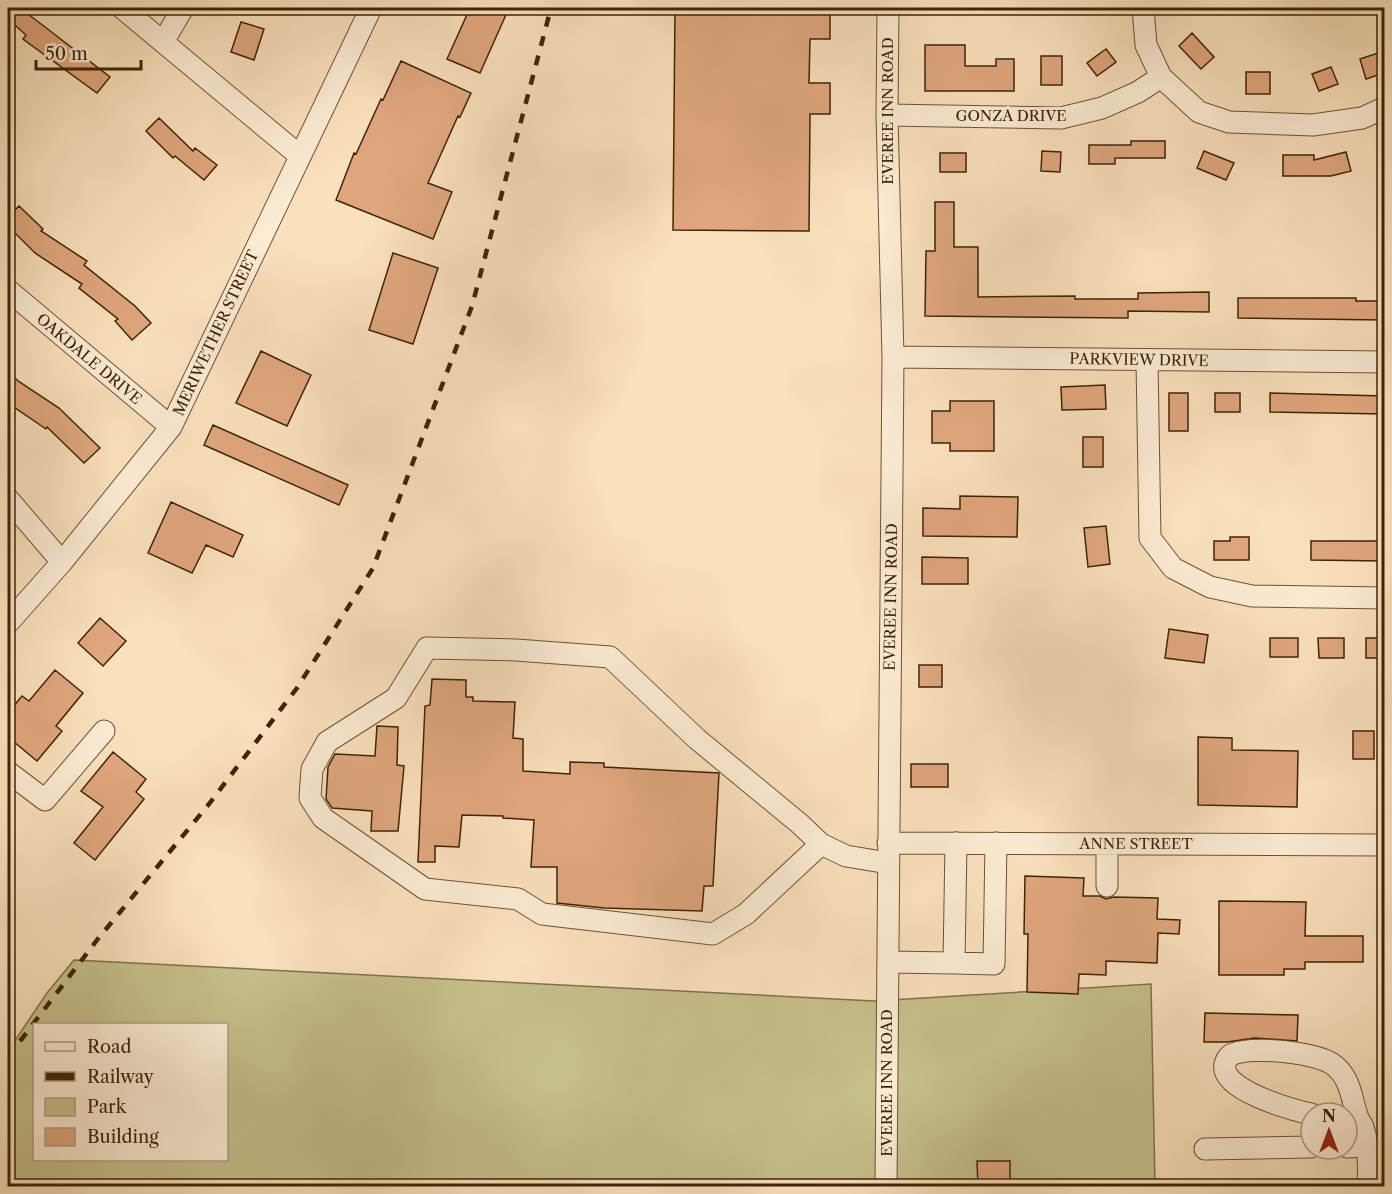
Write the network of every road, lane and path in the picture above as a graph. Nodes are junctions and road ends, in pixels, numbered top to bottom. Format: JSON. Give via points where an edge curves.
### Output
{"nodes":[{"id":1,"x":122,"y":8,"type":"edge"},
{"id":2,"x":183,"y":8,"type":"edge"},
{"id":3,"x":371,"y":8,"type":"edge"},
{"id":4,"x":888,"y":8,"type":"edge"},
{"id":5,"x":1143,"y":8,"type":"edge"},
{"id":6,"x":163,"y":42,"type":"junction"},
{"id":7,"x":1161,"y":77,"type":"junction"},
{"id":8,"x":1384,"y":108,"type":"edge"},
{"id":9,"x":887,"y":115,"type":"junction"},
{"id":10,"x":300,"y":156,"type":"junction"},
{"id":11,"x":8,"y":290,"type":"edge"},
{"id":12,"x":893,"y":357,"type":"junction"},
{"id":13,"x":1146,"y":361,"type":"junction"},
{"id":14,"x":1384,"y":362,"type":"edge"},
{"id":15,"x":171,"y":427,"type":"junction"},
{"id":16,"x":8,"y":499,"type":"edge"},
{"id":17,"x":62,"y":562,"type":"junction"},
{"id":18,"x":1384,"y":598,"type":"edge"},
{"id":19,"x":8,"y":623,"type":"edge"},
{"id":20,"x":104,"y":731,"type":"dead end"},
{"id":21,"x":8,"y":772,"type":"edge"},
{"id":22,"x":956,"y":843,"type":"junction"},
{"id":23,"x":996,"y":843,"type":"junction"},
{"id":24,"x":821,"y":844,"type":"junction"},
{"id":25,"x":1107,"y":844,"type":"junction"},
{"id":26,"x":1384,"y":845,"type":"edge"},
{"id":27,"x":888,"y":853,"type":"junction"},
{"id":28,"x":1107,"y":886,"type":"dead end"},
{"id":29,"x":888,"y":962,"type":"junction"},
{"id":30,"x":954,"y":963,"type":"junction"},
{"id":31,"x":1354,"y":1101,"type":"edge"},
{"id":32,"x":1299,"y":1110,"type":"edge"},
{"id":33,"x":1359,"y":1124,"type":"edge"},
{"id":34,"x":1359,"y":1138,"type":"edge"},
{"id":35,"x":1299,"y":1147,"type":"edge"},
{"id":36,"x":1205,"y":1149,"type":"dead end"},
{"id":37,"x":1359,"y":1156,"type":"edge"},
{"id":38,"x":886,"y":1186,"type":"edge"},
{"id":39,"x":1368,"y":1186,"type":"edge"}],
"edges":[{"from":1,"to":6,"type":"street"},
{"from":2,"to":6,"type":"street"},
{"from":3,"to":10,"type":"street","name":"MERIWETHER STREET"},
{"from":4,"to":9,"type":"street","name":"EVEREE INN ROAD"},
{"from":5,"to":7,"type":"street","via":[[1146,45]]},
{"from":6,"to":10,"type":"street"},
{"from":7,"to":8,"type":"street","via":[[1198,111],[1229,122],[1313,125],[1362,118]]},
{"from":7,"to":9,"type":"street","name":"GONZA DRIVE","via":[[1102,108],[1061,118]]},
{"from":9,"to":12,"type":"street","name":"EVEREE INN ROAD"},
{"from":10,"to":15,"type":"street","name":"MERIWETHER STREET"},
{"from":11,"to":15,"type":"street","name":"OAKDALE DRIVE"},
{"from":12,"to":13,"type":"street","name":"PARKVIEW DRIVE"},
{"from":12,"to":27,"type":"street","name":"EVEREE INN ROAD"},
{"from":13,"to":14,"type":"street","name":"PARKVIEW DRIVE"},
{"from":13,"to":18,"type":"street","via":[[1150,538],[1173,568],[1210,587],[1252,596]]},
{"from":15,"to":17,"type":"street","name":"MERIWETHER STREET"},
{"from":16,"to":17,"type":"street"},
{"from":17,"to":19,"type":"street","name":"MERIWETHER STREET"},
{"from":20,"to":21,"type":"street","via":[[45,800]]},
{"from":22,"to":23,"type":"street","name":"ANNE STREET"},
{"from":22,"to":27,"type":"street","name":"ANNE STREET"},
{"from":22,"to":30,"type":"street"},
{"from":23,"to":25,"type":"street","name":"ANNE STREET"},
{"from":23,"to":30,"type":"street","via":[[994,964]]},
{"from":24,"to":24,"type":"street","name":"ANNE STREET","via":[[697,739],[610,657],[427,648],[396,698],[327,742],[312,769],[310,798],[322,819],[425,889],[518,899],[542,914],[713,934],[746,914]]},
{"from":24,"to":27,"type":"street","name":"ANNE STREET","via":[[846,856]]},
{"from":25,"to":26,"type":"street","name":"ANNE STREET"},
{"from":25,"to":28,"type":"street"},
{"from":27,"to":29,"type":"street","name":"EVEREE INN ROAD"},
{"from":29,"to":30,"type":"street"},
{"from":29,"to":38,"type":"street","name":"EVEREE INN ROAD"},
{"from":31,"to":32,"type":"street","via":[[1347,1080],[1334,1065],[1317,1057],[1267,1051],[1232,1054],[1227,1058],[1224,1067],[1235,1083],[1257,1097]]},
{"from":33,"to":34,"type":"street","via":[[1363,1128]]},
{"from":35,"to":36,"type":"street"},
{"from":37,"to":39,"type":"street"}]}
